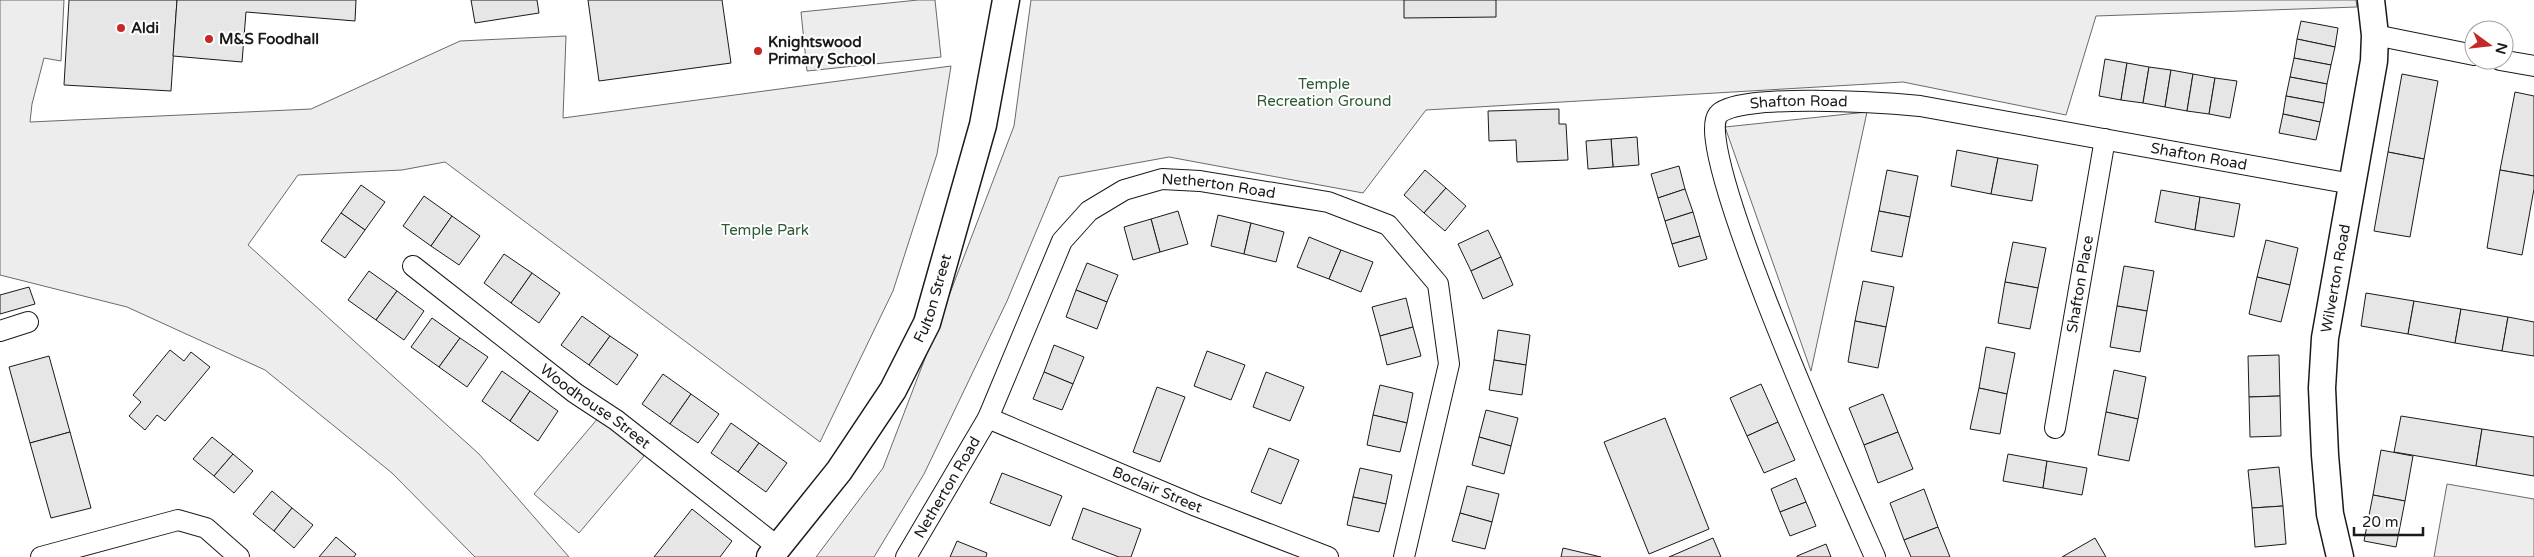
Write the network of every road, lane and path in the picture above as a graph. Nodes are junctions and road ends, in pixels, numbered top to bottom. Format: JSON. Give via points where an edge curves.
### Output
{"nodes":[{"id":1,"x":1006,"y":0,"type":"edge"},
{"id":2,"x":2370,"y":0,"type":"edge"},
{"id":3,"x":2375,"y":35,"type":"junction"},
{"id":4,"x":2464,"y":53,"type":"edge"},
{"id":5,"x":2514,"y":62,"type":"edge"},
{"id":6,"x":2534,"y":66,"type":"edge"},
{"id":7,"x":2105,"y":139,"type":"junction"},
{"id":8,"x":2352,"y":184,"type":"junction"},
{"id":9,"x":413,"y":266,"type":"dead end"},
{"id":10,"x":28,"y":322,"type":"dead end"},
{"id":11,"x":0,"y":331,"type":"edge"},
{"id":12,"x":988,"y":418,"type":"junction"},
{"id":13,"x":2055,"y":428,"type":"dead end"},
{"id":14,"x":774,"y":552,"type":"edge"},
{"id":15,"x":41,"y":557,"type":"edge"},
{"id":16,"x":238,"y":557,"type":"edge"},
{"id":17,"x":906,"y":557,"type":"edge"},
{"id":18,"x":1328,"y":557,"type":"edge"},
{"id":19,"x":1404,"y":557,"type":"edge"},
{"id":20,"x":1875,"y":557,"type":"edge"},
{"id":21,"x":2340,"y":557,"type":"edge"}],
"edges":[{"from":1,"to":14,"type":"street","name":"Fulton Street","via":[[983,125],[926,323],[893,390],[840,471]]},
{"from":2,"to":3,"type":"street","name":"Wilverton Road"},
{"from":3,"to":4,"type":"street"},
{"from":3,"to":8,"type":"street","name":"Wilverton Road","via":[[2374,61]]},
{"from":5,"to":6,"type":"street"},
{"from":7,"to":8,"type":"street","name":"Shafton Road"},
{"from":7,"to":13,"type":"street","name":"Shafton Place"},
{"from":7,"to":20,"type":"street","name":"Shafton Road","via":[[1920,106],[1880,102],[1761,103],[1728,107],[1714,122],[1725,184],[1751,259]]},
{"from":8,"to":21,"type":"street","name":"Wilverton Road","via":[[2325,338],[2322,388],[2330,514]]},
{"from":9,"to":14,"type":"street","name":"Woodhouse Street","via":[[575,393],[616,420]]},
{"from":10,"to":11,"type":"street"},
{"from":12,"to":17,"type":"street","name":"Netherton Road"},
{"from":12,"to":18,"type":"street","name":"Boclair Street","via":[[1196,506]]},
{"from":12,"to":19,"type":"street","name":"Netherton Road","via":[[1062,241],[1089,211],[1124,190],[1162,178],[1328,202],[1388,225],[1438,284],[1449,364]]},
{"from":15,"to":16,"type":"street","via":[[178,520],[206,528]]}]}
